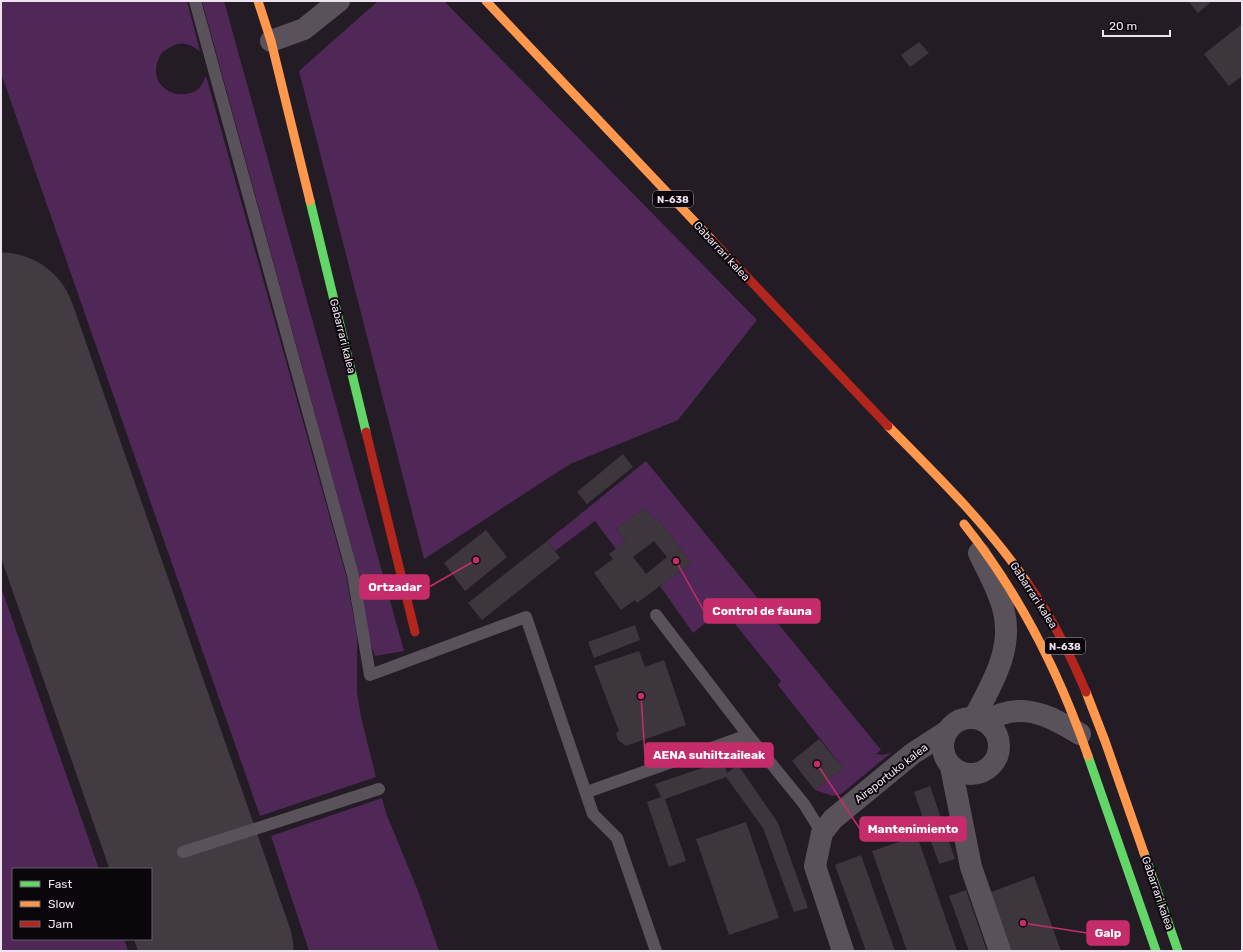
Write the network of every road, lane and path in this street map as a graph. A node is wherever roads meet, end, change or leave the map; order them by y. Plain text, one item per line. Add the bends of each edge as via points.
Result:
1 (195, 1) edge
2 (258, 1) edge
3 (339, 1) edge
4 (486, 1) edge
5 (271, 41) junction
6 (859, 397) junction
7 (920, 472) dead end
8 (964, 524) joint
9 (656, 615) dead end
10 (415, 632) dead end
11 (979, 720) junction
12 (946, 732) junction
13 (1080, 734) junction
14 (748, 735) junction
15 (1097, 752) dead end
16 (951, 767) junction
17 (380, 789) dead end
18 (587, 792) junction
19 (1124, 826) dead end
20 (822, 833) junction
21 (1141, 845) junction
22 (183, 852) dead end
23 (656, 951) edge
24 (843, 951) edge
25 (857, 951) edge
26 (1000, 951) edge
27 (1156, 951) edge
28 (1178, 951) edge

1 - 18 lane via 353,574 370,675 526,617
2 - 5 main road, Gabarrari kalea
3 - 5 street via 304,29
4 - 6 main road, Gabarrari kalea / N-638
5 - 10 main road, Gabarrari kalea
6 - 7 main road, Gabarrari kalea / N-638
6 - 21 main road, Gabarrari kalea / N-638 via 944,481 1002,548 1059,632 1101,727
8 - 11 street, Gabarrari kalea via 997,591 1007,629 1004,652
8 - 13 main road, Gabarrari kalea / N-638 via 1020,604 1041,642
9 - 14 lane
11 - 12 street via 962,719
11 - 13 street via 1024,710 1053,719
11 - 16 street via 991,726 999,740 998,756 994,763 981,773 973,775
12 - 16 street via 942,745 945,758
12 - 20 street, Aireportuko kalea via 912,754 833,819
13 - 15 main road
13 - 27 main road, Gabarrari kalea / N-638
14 - 18 lane
14 - 20 lane via 804,804
16 - 26 street via 971,867
17 - 22 lane
18 - 23 lane via 593,814 617,838
19 - 21 main road
20 - 24 street, Aireportuko kalea via 815,866
20 - 25 street via 826,865
21 - 28 main road, Gabarrari kalea / N-638

